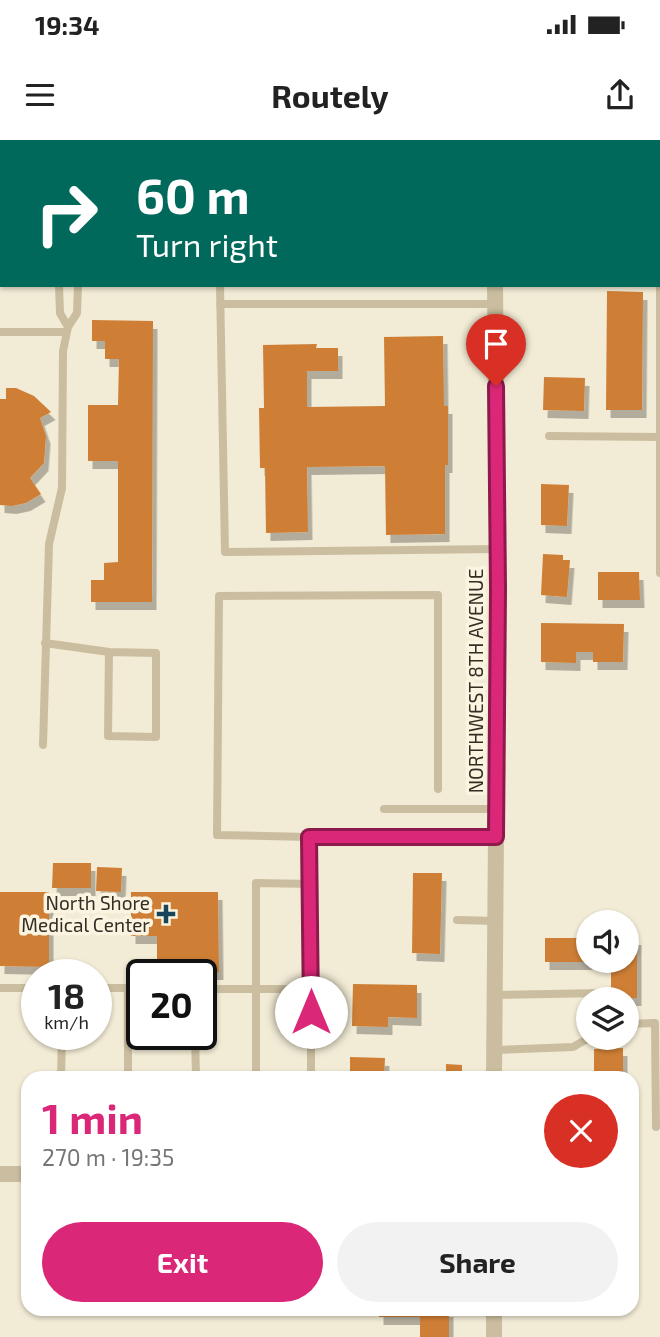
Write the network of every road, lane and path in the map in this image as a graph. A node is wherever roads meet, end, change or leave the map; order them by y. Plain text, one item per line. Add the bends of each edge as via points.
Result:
1 (59, 287) edge
2 (78, 287) edge
3 (220, 287) edge
4 (495, 287) edge
5 (660, 287) edge
6 (220, 304) junction
7 (495, 304) junction
8 (67, 329) junction
9 (0, 332) edge
10 (549, 436) dead end
11 (660, 437) edge
12 (498, 549) junction
13 (660, 573) edge
14 (45, 643) junction
15 (109, 652) junction
16 (43, 745) dead end
17 (438, 789) dead end
18 (384, 809) dead end
19 (496, 809) junction
20 (309, 837) junction
21 (496, 837) junction
22 (311, 884) junction
23 (457, 920) dead end
24 (495, 921) junction
25 (0, 988) edge
26 (21, 988) edge
27 (217, 989) edge
28 (257, 989) junction
29 (312, 989) junction
30 (576, 993) edge
31 (495, 995) junction
32 (639, 1024) edge
33 (576, 1046) edge
34 (62, 1050) edge
35 (128, 1050) edge
36 (195, 1050) edge
37 (494, 1050) junction
38 (61, 1071) edge
39 (128, 1071) edge
40 (195, 1071) edge
41 (256, 1071) edge
42 (310, 1071) edge
43 (494, 1071) edge
44 (656, 1127) dead end
45 (0, 1174) edge
46 (21, 1174) edge
47 (494, 1316) edge
48 (494, 1337) edge

1 - 8 lane via 60,313
2 - 8 lane via 77,313
3 - 6 lane
4 - 7 street, NORTHWEST 8TH AVENUE
5 - 11 lane
6 - 7 lane
6 - 12 lane via 225,552
7 - 12 street, NORTHWEST 8TH AVENUE
8 - 9 lane
8 - 14 lane via 62,488 49,544
10 - 11 lane
11 - 13 lane
12 - 19 street, NORTHWEST 8TH AVENUE
14 - 15 lane
14 - 16 lane
15 - 15 lane via 156,653 156,737 108,736
17 - 20 lane via 438,596 219,596 217,835
18 - 19 lane
19 - 21 street, NORTHWEST 8TH AVENUE
20 - 21 lane
20 - 22 lane
21 - 24 street, NORTHWEST 8TH AVENUE
22 - 28 lane via 256,883
22 - 29 lane
23 - 24 lane
24 - 31 street, NORTHWEST 8TH AVENUE
25 - 26 lane
27 - 28 lane
28 - 29 lane
28 - 41 lane
29 - 42 lane
30 - 31 lane
31 - 37 street, NORTHWEST 8TH AVENUE
32 - 44 lane via 655,1023
33 - 37 lane
34 - 38 lane
35 - 39 lane
36 - 40 lane
37 - 43 street, NORTHWEST 8TH AVENUE
45 - 46 street
47 - 48 street

